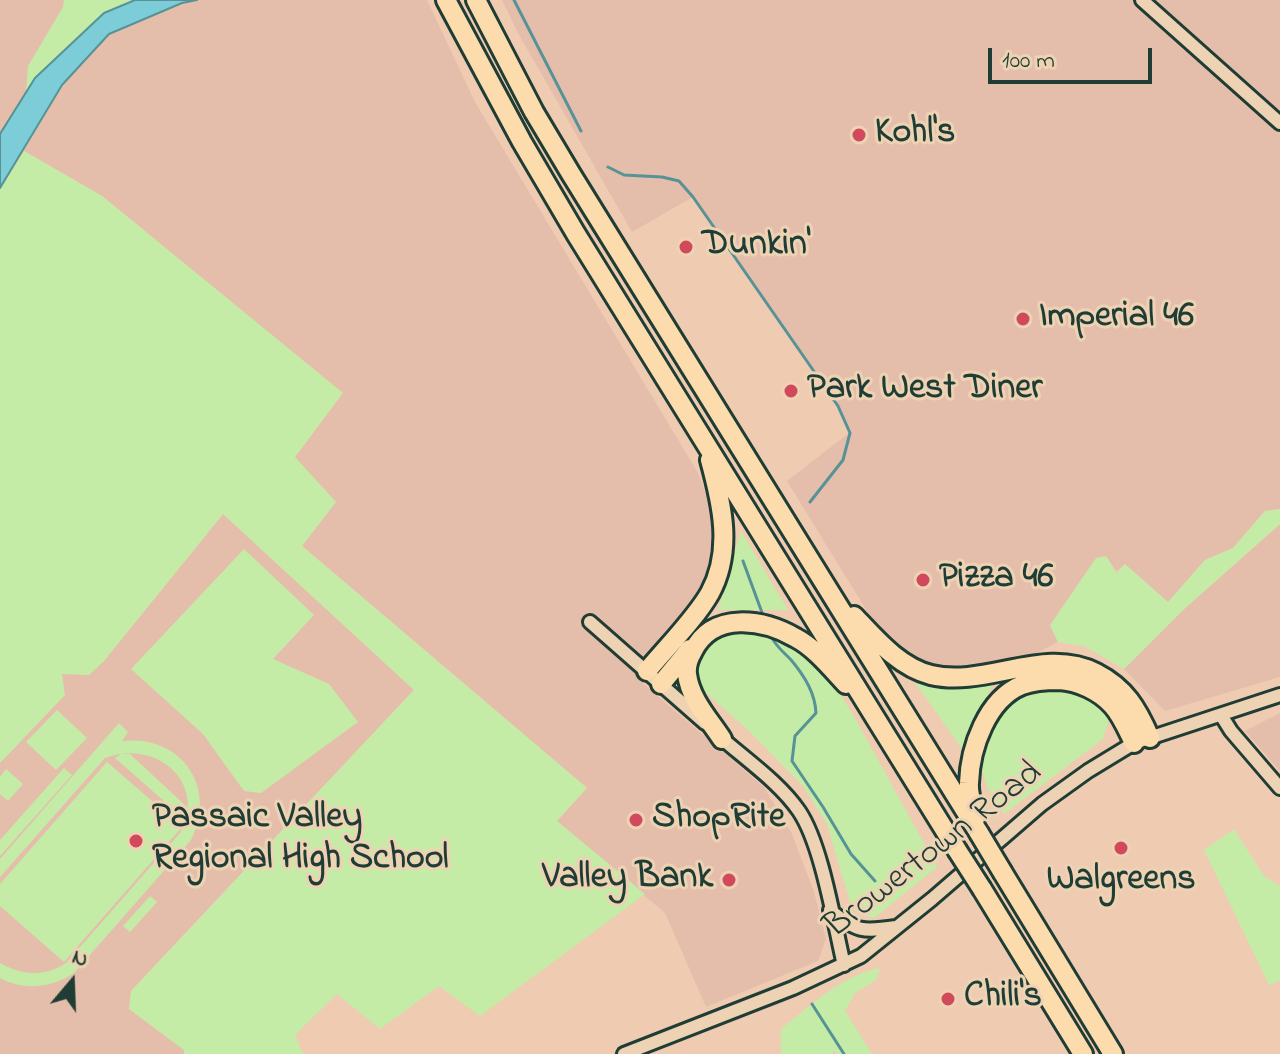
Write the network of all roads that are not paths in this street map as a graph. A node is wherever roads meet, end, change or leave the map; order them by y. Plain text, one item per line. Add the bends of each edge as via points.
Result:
1 (446, 0) edge
2 (476, 0) edge
3 (1142, 0) edge
4 (1280, 123) edge
5 (704, 438) junction
6 (828, 590) junction
7 (590, 622) dead end
8 (700, 637) junction
9 (654, 678) junction
10 (1280, 695) edge
11 (869, 707) junction
12 (1221, 715) junction
13 (722, 739) junction
14 (1142, 740) junction
15 (1280, 788) edge
16 (979, 833) junction
17 (830, 910) junction
18 (899, 926) junction
19 (844, 965) junction
20 (624, 1054) edge
21 (1083, 1054) edge
22 (1113, 1054) edge

1 - 5 highway via 522,142
2 - 6 highway via 565,164
3 - 4 street
5 - 9 highway via 723,517 720,569 709,595
5 - 11 highway
6 - 14 highway via 884,647 910,667 933,675 962,678 1042,664 1087,669 1123,690 1141,717
6 - 16 highway
7 - 9 street
8 - 9 highway
8 - 11 highway via 715,627 747,622 780,630 799,639
8 - 13 highway via 687,671 691,692
9 - 13 street
10 - 12 street, Browertown Road
11 - 21 highway, bridge
12 - 14 street, Browertown Road
12 - 15 street
13 - 17 street via 801,814 813,839
14 - 16 highway via 1097,692 1071,681 1022,685 1002,700 982,725 977,741 968,785
14 - 18 street, Browertown Road via 1060,790
16 - 22 highway, bridge
17 - 18 street via 866,932
17 - 19 street
18 - 19 street, Browertown Road
19 - 20 street, Browertown Road

